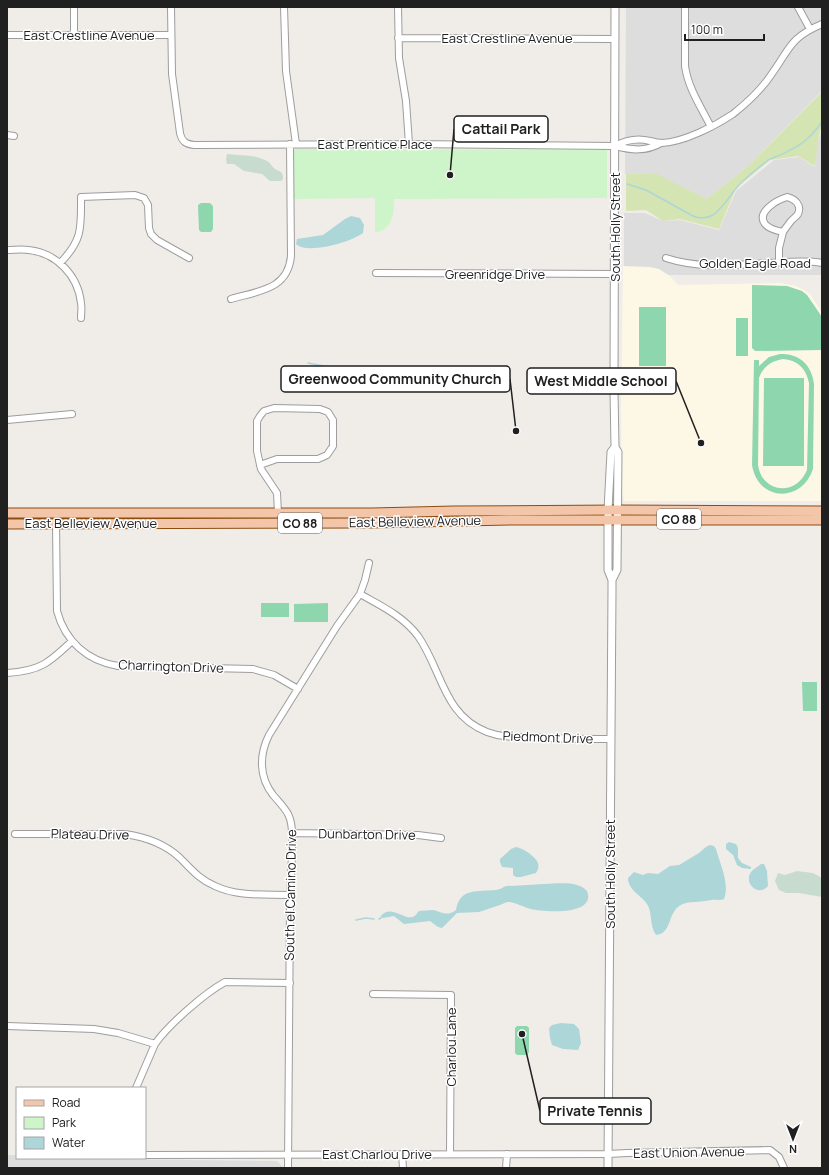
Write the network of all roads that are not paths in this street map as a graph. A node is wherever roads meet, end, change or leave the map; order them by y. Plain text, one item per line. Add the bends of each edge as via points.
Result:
1 (74, 7) edge
2 (171, 7) edge
3 (284, 7) edge
4 (398, 7) edge
5 (615, 7) edge
6 (685, 7) edge
7 (798, 7) edge
8 (822, 24) edge
9 (810, 29) junction
10 (7, 35) edge
11 (74, 35) junction
12 (171, 35) junction
13 (398, 38) junction
14 (615, 39) junction
15 (711, 127) junction
16 (7, 135) edge
17 (14, 136) dead end
18 (662, 143) junction
19 (293, 144) junction
20 (410, 144) junction
21 (615, 146) junction
22 (783, 232) junction
23 (7, 250) edge
24 (189, 258) dead end
25 (666, 258) dead end
26 (779, 262) junction
27 (60, 263) junction
28 (822, 263) edge
29 (376, 273) dead end
30 (615, 274) junction
31 (231, 299) dead end
32 (81, 318) dead end
33 (72, 414) dead end
34 (7, 420) edge
35 (615, 447) junction
36 (260, 465) junction
37 (822, 511) edge
38 (7, 513) edge
39 (278, 513) junction
40 (608, 515) junction
41 (618, 515) junction
42 (822, 520) edge
43 (56, 523) junction
44 (7, 524) edge
45 (369, 564) dead end
46 (612, 580) junction
47 (360, 594) junction
48 (72, 641) junction
49 (7, 673) edge
50 (298, 689) junction
51 (611, 739) junction
52 (15, 834) dead end
53 (292, 834) junction
54 (441, 838) dead end
55 (290, 895) junction
56 (290, 983) junction
57 (373, 994) dead end
58 (7, 1026) edge
59 (155, 1044) junction
60 (136, 1087) edge
61 (288, 1154) junction
62 (402, 1154) junction
63 (450, 1154) junction
64 (507, 1154) junction
65 (608, 1154) junction
66 (146, 1156) edge
67 (288, 1168) edge
68 (402, 1168) edge
69 (506, 1168) edge
70 (608, 1168) edge
71 (784, 1168) edge

1 - 11 street
2 - 12 street
3 - 19 street via 286,71
4 - 13 street
5 - 14 street, South Holly Street
6 - 15 street via 686,74
7 - 9 street
8 - 9 street
9 - 15 street via 788,48 757,92 733,113
10 - 11 street, East Crestline Avenue
11 - 12 street, East Crestline Avenue
12 - 19 street, East Prentice Place via 174,92 180,134 184,142 194,145
13 - 14 street, East Crestline Avenue
13 - 20 street
14 - 21 street, South Holly Street
15 - 18 street
16 - 17 street
18 - 21 street via 634,140
18 - 21 street via 639,150
19 - 20 street, East Prentice Place
19 - 31 street via 291,256 288,272 273,286
20 - 21 street, East Prentice Place
21 - 30 street, South Holly Street
22 - 22 street via 799,209 795,200 789,198 783,198 772,205 764,213 763,218 768,227
22 - 26 street
23 - 27 street via 29,250 44,254
24 - 27 street via 151,234 148,205 144,198 135,195 81,196 79,234 72,250
25 - 26 street, Golden Eagle Road via 716,265
26 - 28 street, Golden Eagle Road
27 - 32 street via 78,289
29 - 30 street, Greenridge Drive
30 - 35 street, South Holly Street
33 - 34 street
35 - 40 street, South Holly Street via 611,452
35 - 41 street, South Holly Street via 618,452
36 - 36 street via 257,451 258,421 264,411 274,408 320,409 331,416 333,446 327,455 318,459 277,460
36 - 39 street via 277,493
37 - 41 main road, East Belleview Avenue / CO 88
38 - 39 main road, East Belleview Avenue / CO 88
39 - 40 main road, East Belleview Avenue / CO 88 via 468,511
40 - 41 main road, East Belleview Avenue / CO 88
40 - 43 main road, East Belleview Avenue / CO 88 via 511,520
40 - 46 street, South Holly Street via 608,570
41 - 42 main road, East Belleview Avenue / CO 88
41 - 46 street, South Holly Street via 617,570
43 - 44 main road, East Belleview Avenue / CO 88
43 - 48 street, Charrington Drive via 57,610 63,628
45 - 47 street, South el Camino Drive
46 - 51 street, South Holly Street
47 - 50 street, South el Camino Drive
47 - 51 street, Piedmont Drive via 398,616 417,635 449,700 462,716 476,727 502,736
48 - 49 street via 43,666
48 - 50 street, Charrington Drive via 89,656 109,664 253,669 274,675
50 - 53 street, South el Camino Drive via 266,742 261,764 265,781 288,813
51 - 65 street, South Holly Street
52 - 55 street, Plateau Drive via 139,836 164,845 193,873 224,890 244,894
53 - 54 street, Dunbarton Drive via 418,835
53 - 55 street, South el Camino Drive
55 - 56 street, South el Camino Drive
56 - 59 street via 225,982 176,1021
56 - 61 street, South el Camino Drive
57 - 63 street, Charlou Lane via 451,994
58 - 59 street via 94,1029
59 - 60 street
61 - 62 street, East Charlou Drive
61 - 66 street, East Charlou Drive
61 - 67 street, South el Camino Drive
62 - 63 street, East Charlou Drive
62 - 68 street
63 - 64 street, East Charlou Drive
64 - 65 street, East Charlou Drive
64 - 69 street
65 - 70 street, South Holly Street
65 - 71 street, East Union Avenue via 770,1150 779,1157

